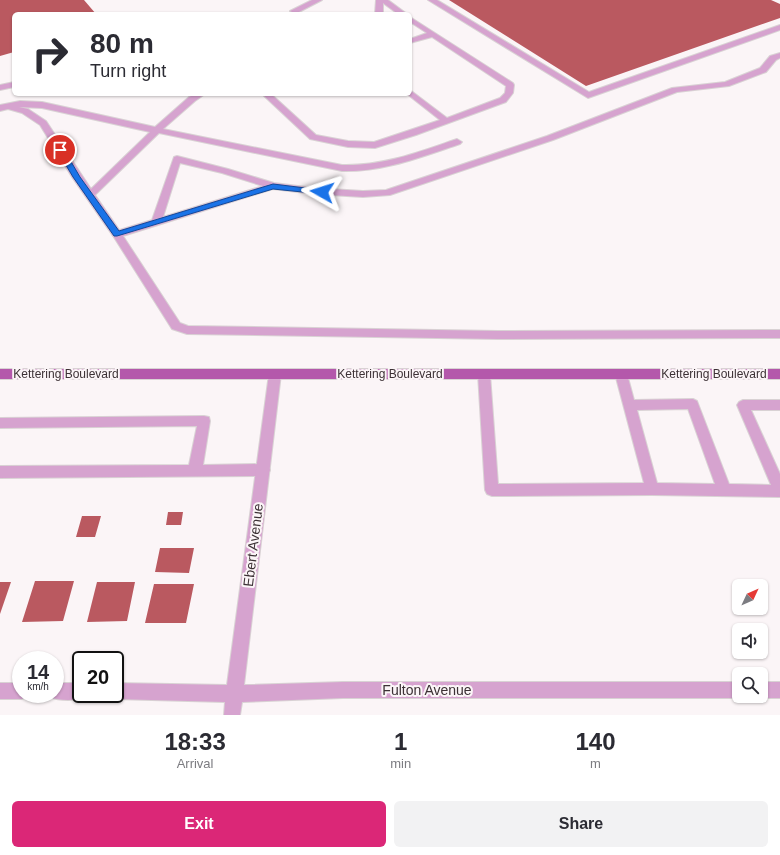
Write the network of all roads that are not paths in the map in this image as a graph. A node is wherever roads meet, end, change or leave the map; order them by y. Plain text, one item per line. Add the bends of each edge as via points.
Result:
1 (318, 0) edge
2 (380, 0) edge
3 (383, 0) edge
4 (432, 0) edge
5 (298, 12) edge
6 (379, 12) edge
7 (400, 12) edge
8 (412, 20) edge
9 (780, 27) edge
10 (433, 34) junction
11 (412, 40) edge
12 (780, 55) edge
13 (12, 85) edge
14 (0, 88) edge
15 (412, 94) edge
16 (197, 96) edge
17 (268, 96) edge
18 (3, 107) edge
19 (446, 121) junction
20 (157, 130) junction
21 (456, 142) dead end
22 (273, 186) junction
23 (90, 195) junction
24 (156, 222) junction
25 (117, 234) junction
26 (780, 334) edge
27 (0, 374) edge
28 (275, 374) junction
29 (484, 374) junction
30 (621, 374) junction
31 (780, 374) edge
32 (630, 405) junction
33 (780, 405) edge
34 (0, 423) edge
35 (263, 470) junction
36 (195, 471) junction
37 (0, 472) edge
38 (652, 489) junction
39 (724, 490) junction
40 (780, 491) edge
41 (732, 690) edge
42 (768, 690) edge
43 (780, 690) edge
44 (0, 691) edge
45 (12, 691) edge
46 (124, 691) edge
47 (234, 694) junction
48 (232, 715) edge

1 - 5 street
2 - 6 street
3 - 7 street
4 - 9 street via 588,95
8 - 10 street
10 - 11 street
10 - 19 street via 510,85 509,93 503,100
12 - 22 street via 773,58 762,70 726,84 675,90 550,138 387,193 314,192
13 - 14 street
15 - 19 street
16 - 20 street
17 - 19 street via 313,137 348,144 375,145
18 - 20 street via 42,105
18 - 23 street via 25,111 43,122
20 - 21 street via 357,169 387,166
20 - 23 street
22 - 24 street
22 - 24 street via 177,159
23 - 25 street
24 - 25 street
25 - 26 street via 176,326 187,330 498,335
27 - 28 main road, Kettering Boulevard
28 - 29 main road, Kettering Boulevard
28 - 35 street, Ebert Avenue
29 - 30 main road, Kettering Boulevard
29 - 38 street via 492,490
30 - 31 main road, Kettering Boulevard
30 - 32 street
32 - 38 street
32 - 39 street via 692,404
33 - 40 street via 743,405
34 - 36 street via 204,421
35 - 36 street
35 - 47 street, Ebert Avenue
36 - 37 street
38 - 39 street
39 - 40 street
41 - 47 street, Fulton Avenue via 343,690
42 - 43 street
44 - 45 street
46 - 47 street, Fulton Avenue
47 - 48 street, Ebert Avenue

